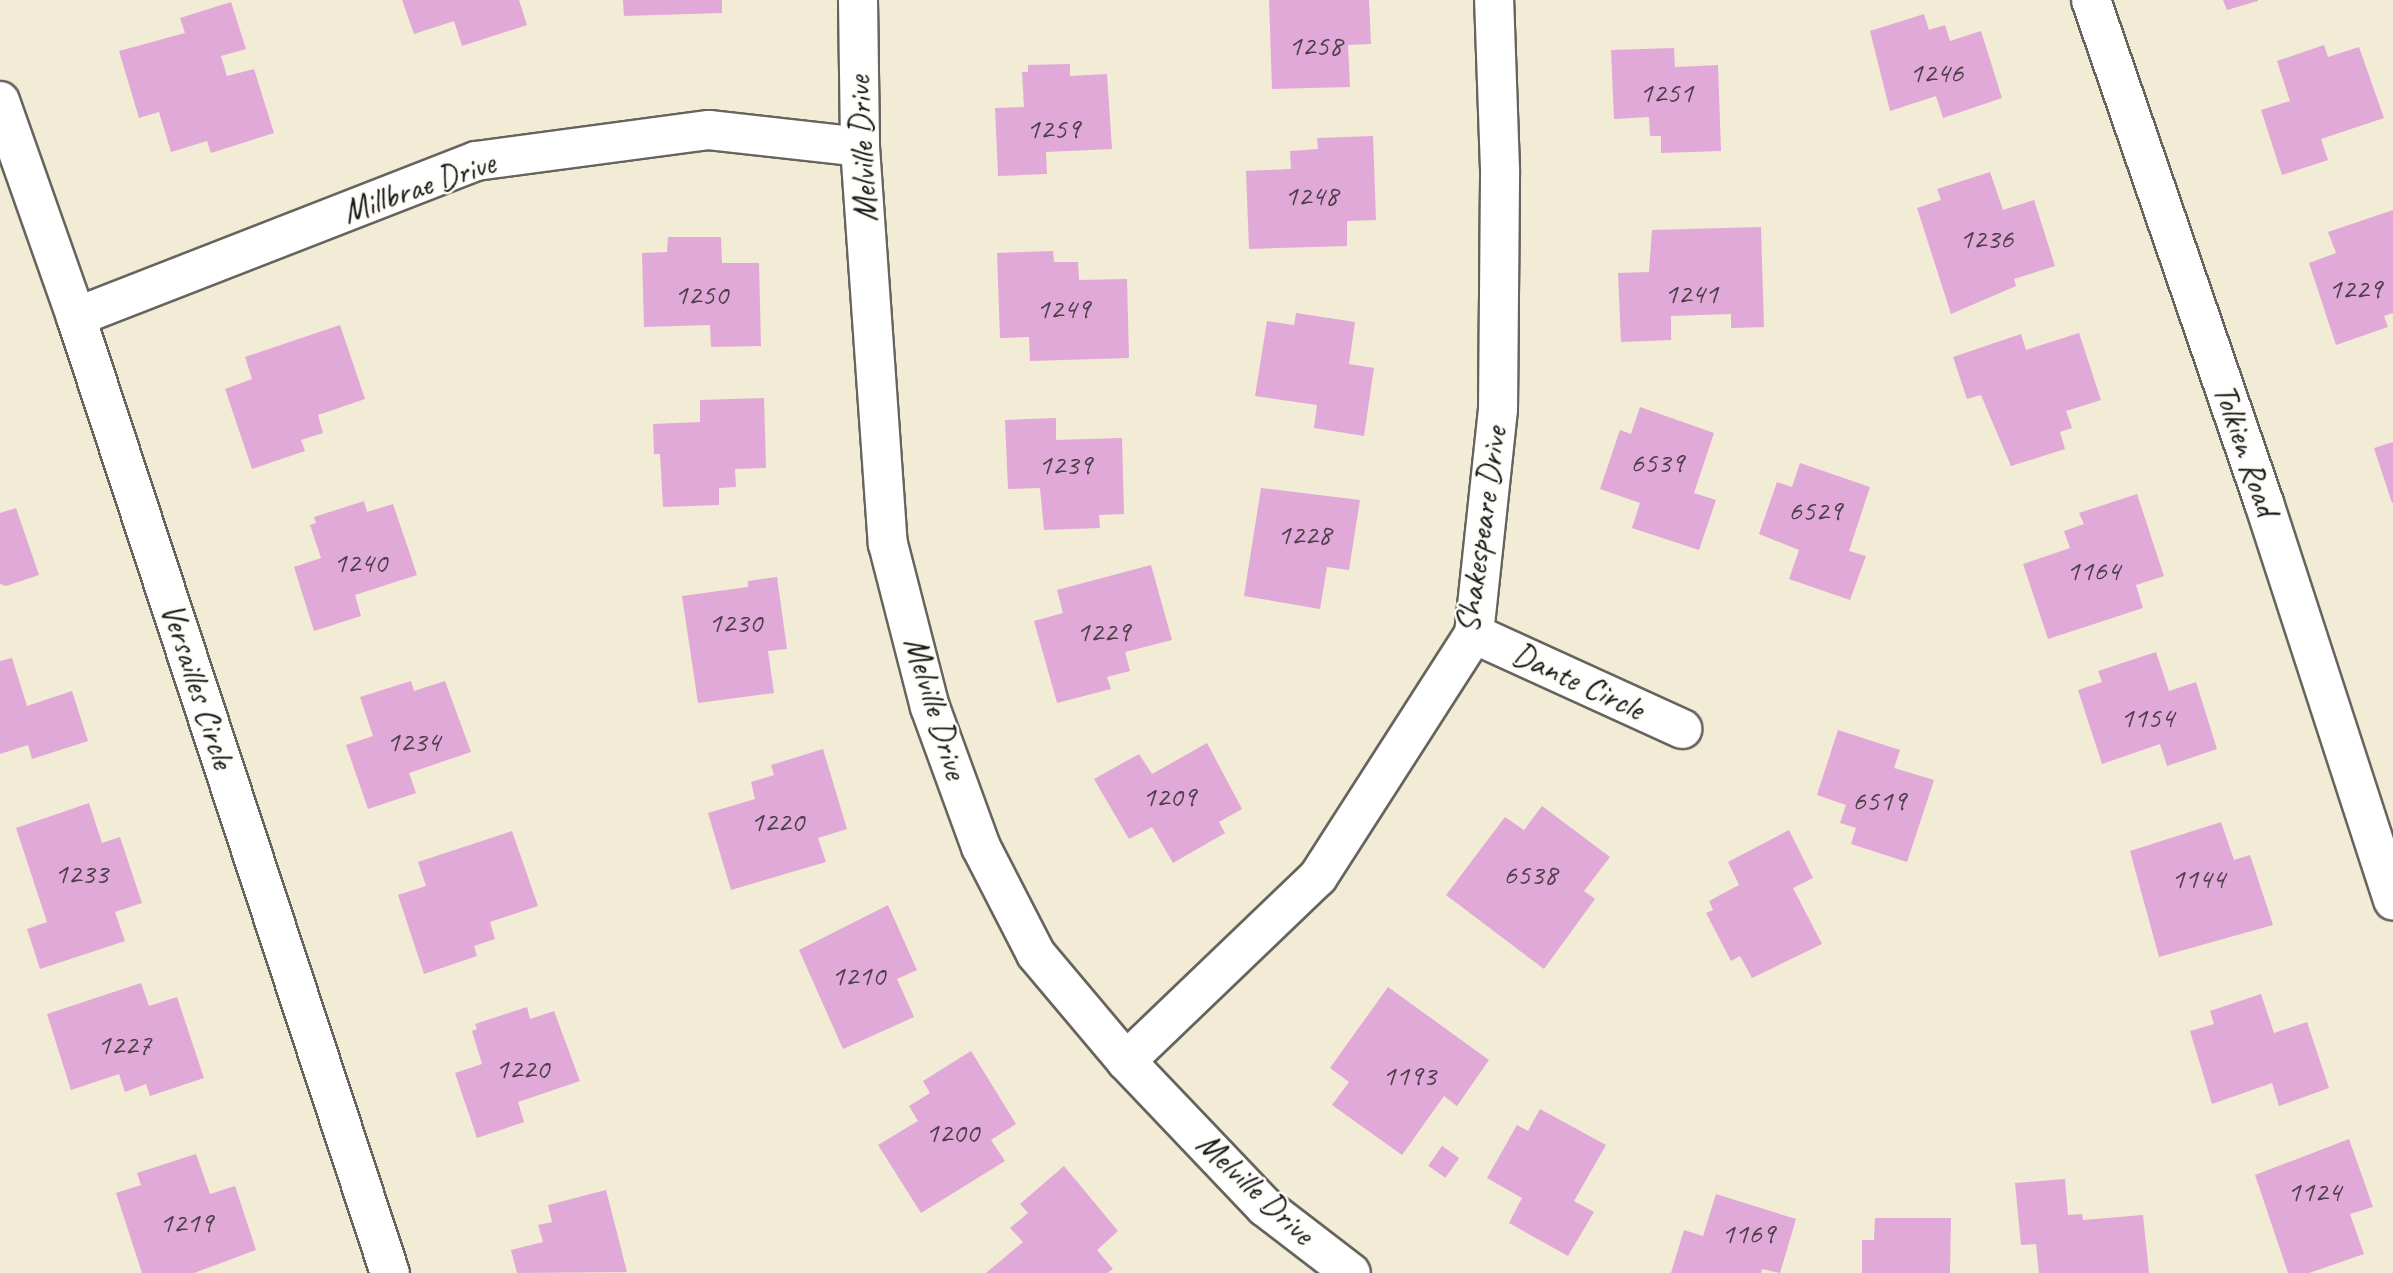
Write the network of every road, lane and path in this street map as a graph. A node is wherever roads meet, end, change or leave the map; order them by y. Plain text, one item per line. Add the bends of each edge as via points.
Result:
1 (858, 0) edge
2 (1494, 0) edge
3 (2091, 0) edge
4 (0, 101) edge
5 (860, 147) junction
6 (76, 317) junction
7 (1474, 634) junction
8 (1682, 729) dead end
9 (2393, 901) edge
10 (1126, 1061) junction
11 (390, 1273) edge
12 (1350, 1273) edge

1 - 5 street, Melville Drive
2 - 7 street, Shakespeare Drive via 1500,169 1498,409
3 - 9 street, Tolkien Road via 2264,503
4 - 6 street, Versailles Circle
5 - 6 street, Millbrae Drive via 709,130 476,161
5 - 10 street, Melville Drive via 888,544 930,707 981,847 1036,954
6 - 11 street, Versailles Circle
7 - 8 street, Dante Circle
7 - 10 street, Shakespeare Drive via 1318,877
10 - 12 street, Melville Drive via 1265,1207

